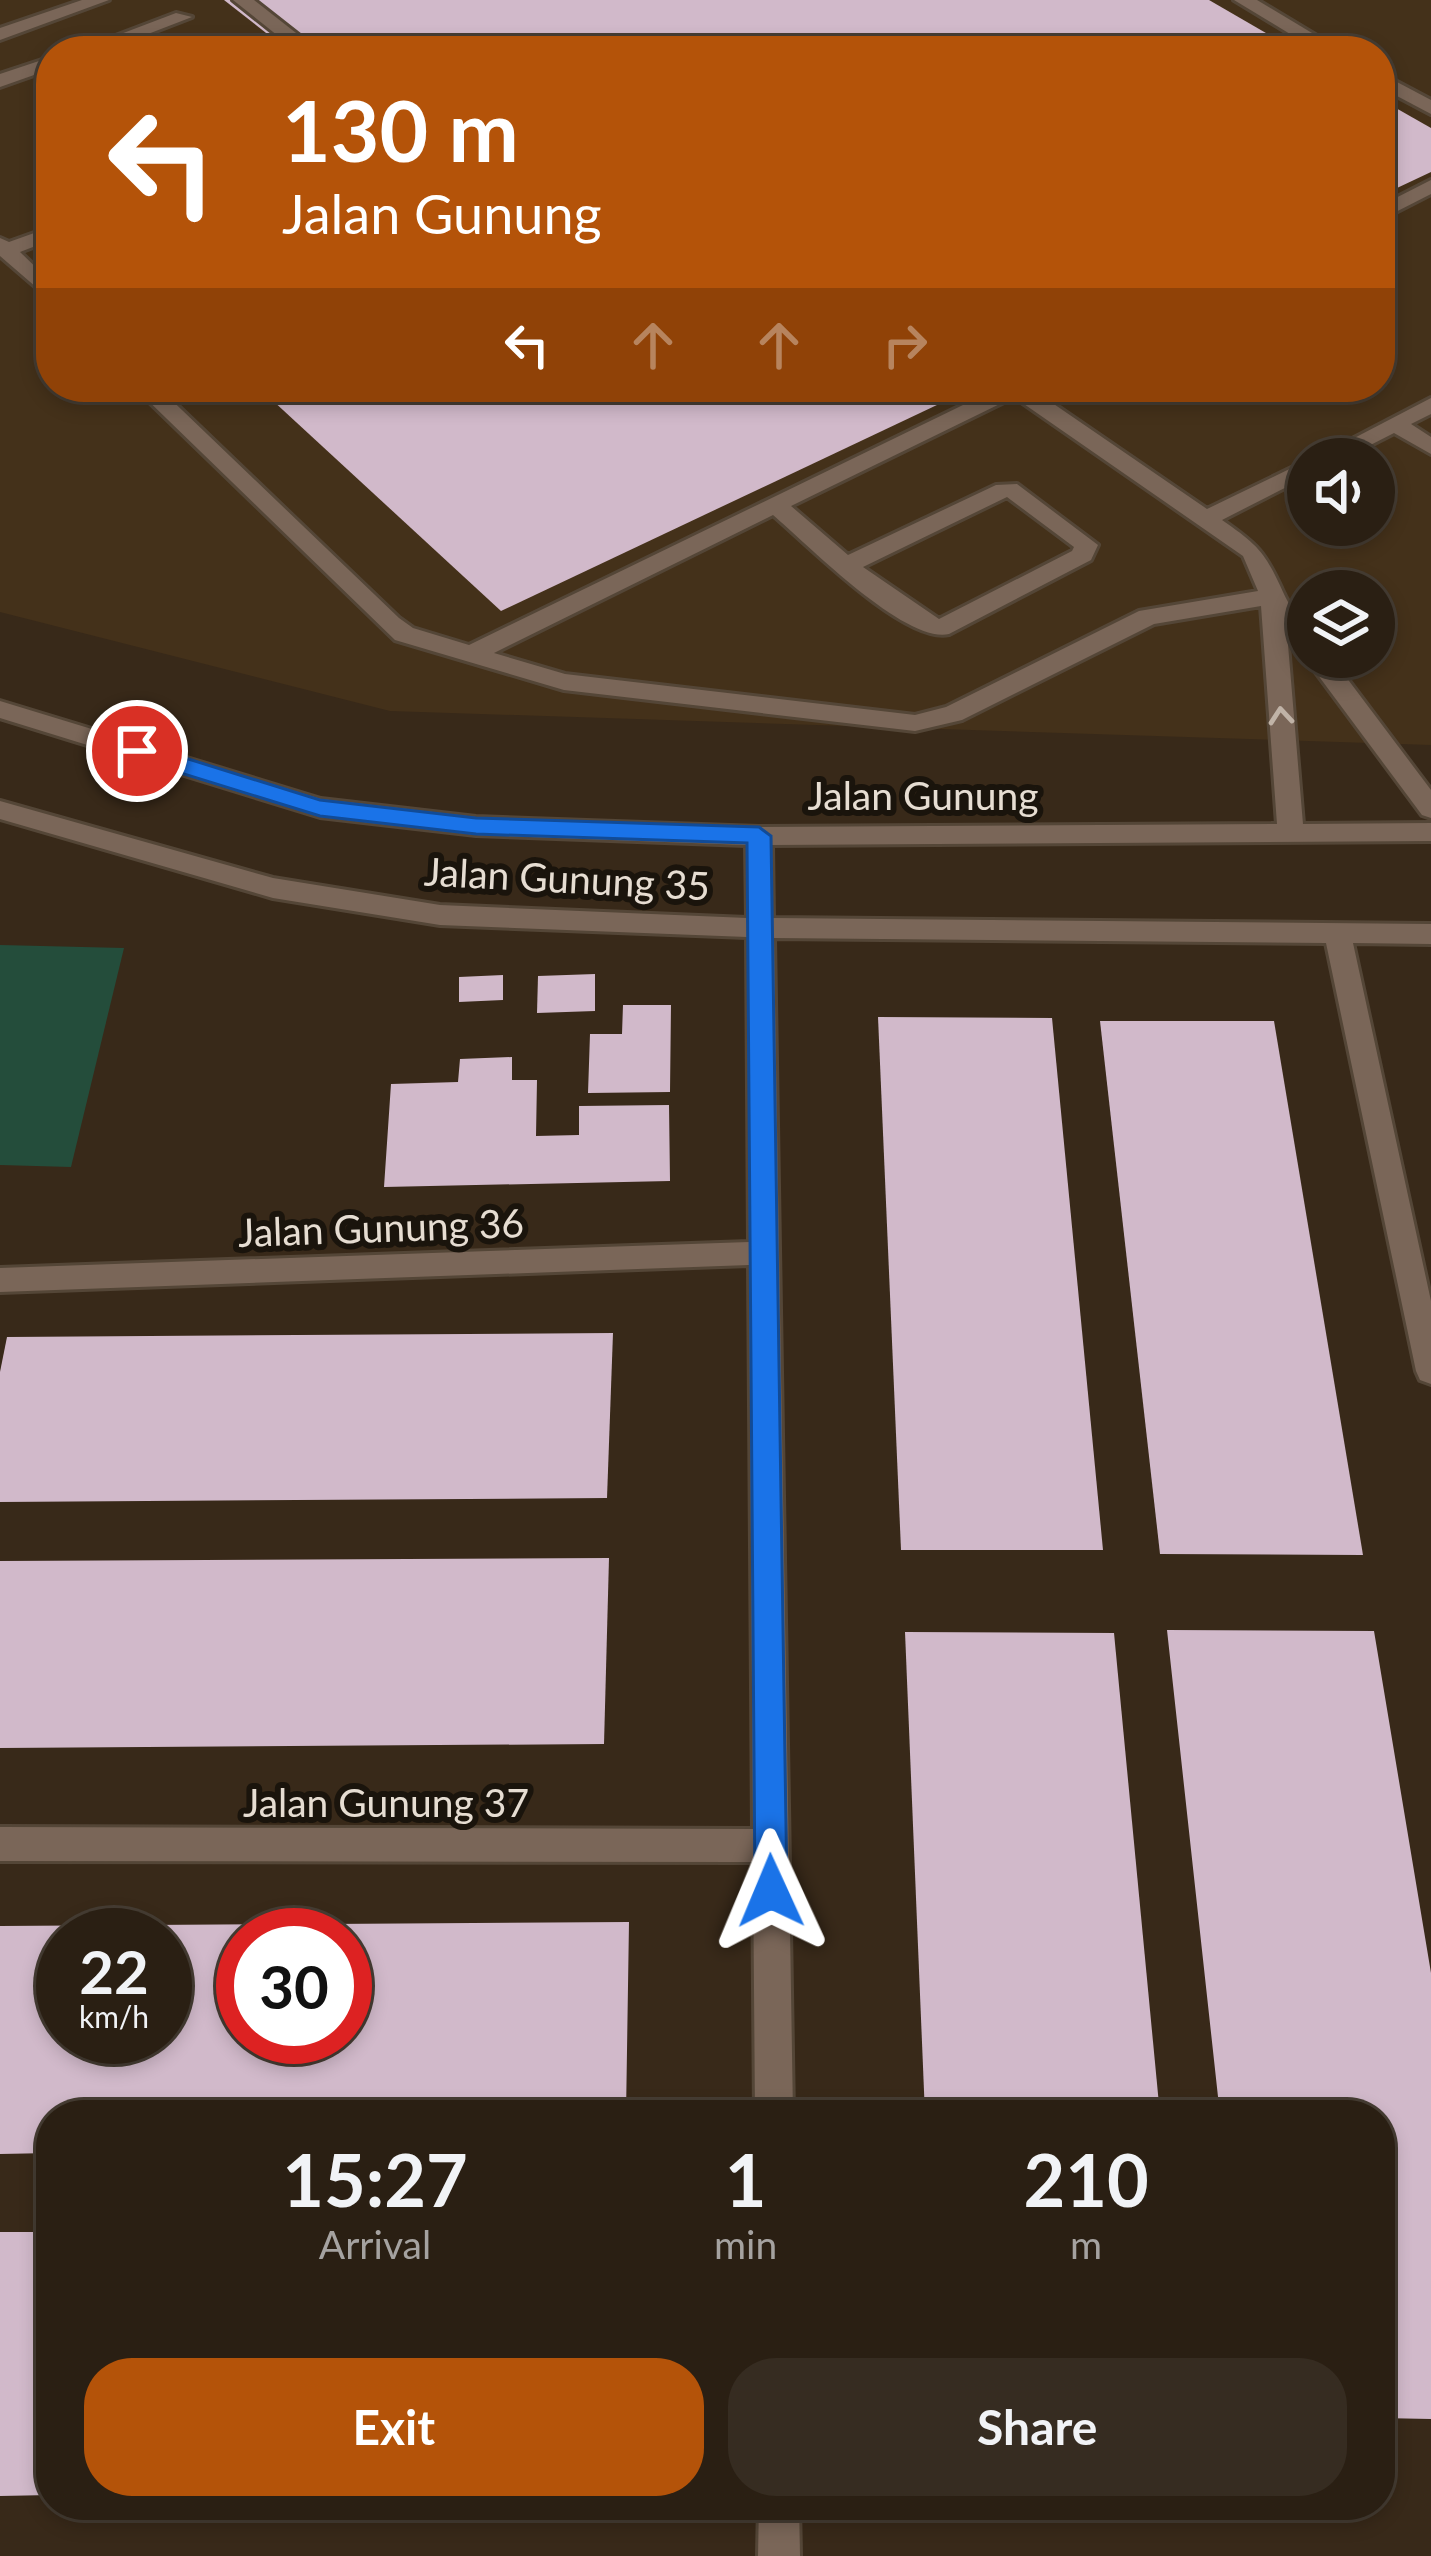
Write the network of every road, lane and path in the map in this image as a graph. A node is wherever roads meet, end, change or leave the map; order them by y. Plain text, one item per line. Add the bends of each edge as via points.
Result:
1 (100, 0) edge
2 (242, 0) edge
3 (1243, 0) edge
4 (65, 12) junction
5 (183, 17) dead end
6 (0, 34) edge
7 (85, 36) edge
8 (129, 36) edge
9 (290, 36) edge
10 (1306, 36) edge
11 (36, 68) edge
12 (0, 81) edge
13 (1395, 88) edge
14 (1431, 108) edge
15 (1431, 186) edge
16 (1395, 206) edge
17 (36, 237) edge
18 (3, 247) edge
19 (36, 279) edge
20 (160, 402) edge
21 (986, 402) edge
22 (1038, 402) edge
23 (1431, 405) edge
24 (1395, 423) junction
25 (1365, 438) edge
26 (1431, 447) edge
27 (1287, 478) edge
28 (774, 504) junction
29 (1206, 519) junction
30 (849, 564) junction
31 (1272, 596) junction
32 (1287, 616) edge
33 (470, 655) junction
34 (1334, 678) edge
35 (0, 709) edge
36 (1431, 809) edge
37 (0, 810) edge
38 (1291, 832) junction
39 (1431, 832) edge
40 (759, 836) junction
41 (760, 928) junction
42 (1431, 934) edge
43 (1338, 937) junction
44 (764, 1253) junction
45 (0, 1280) edge
46 (1431, 1371) edge
47 (0, 1844) edge
48 (771, 1846) junction
49 (774, 2100) edge
50 (779, 2520) edge
51 (779, 2556) edge

1 - 4 street
2 - 9 street
3 - 10 street
4 - 6 street
4 - 7 street
5 - 8 street
11 - 12 street
13 - 14 street
15 - 16 street
17 - 18 street
18 - 19 street
20 - 33 street via 374,612 404,634
21 - 28 street
22 - 29 street
23 - 24 street
24 - 25 street
24 - 26 street
27 - 29 street
28 - 30 street
28 - 33 street
29 - 31 street via 1251,551
30 - 30 street via 940,628 1083,555 1086,545 1017,490 1004,490
31 - 32 street
31 - 33 street via 1148,617 953,714 915,723 563,682
38 -> 31 street
34 - 36 street
35 - 40 street, Jalan Gunung via 320,808 476,826
37 - 41 street, Jalan Gunung 35 via 273,888 440,915
38 - 39 street, Jalan Gunung
38 - 40 street, Jalan Gunung
40 - 41 street
41 - 43 street, Jalan Gunung 35
41 - 44 street
42 - 43 street, Jalan Gunung 35
43 - 46 street
44 - 45 street, Jalan Gunung 36
44 - 48 street
47 - 48 street, Jalan Gunung 37
48 - 49 street
50 - 51 street

